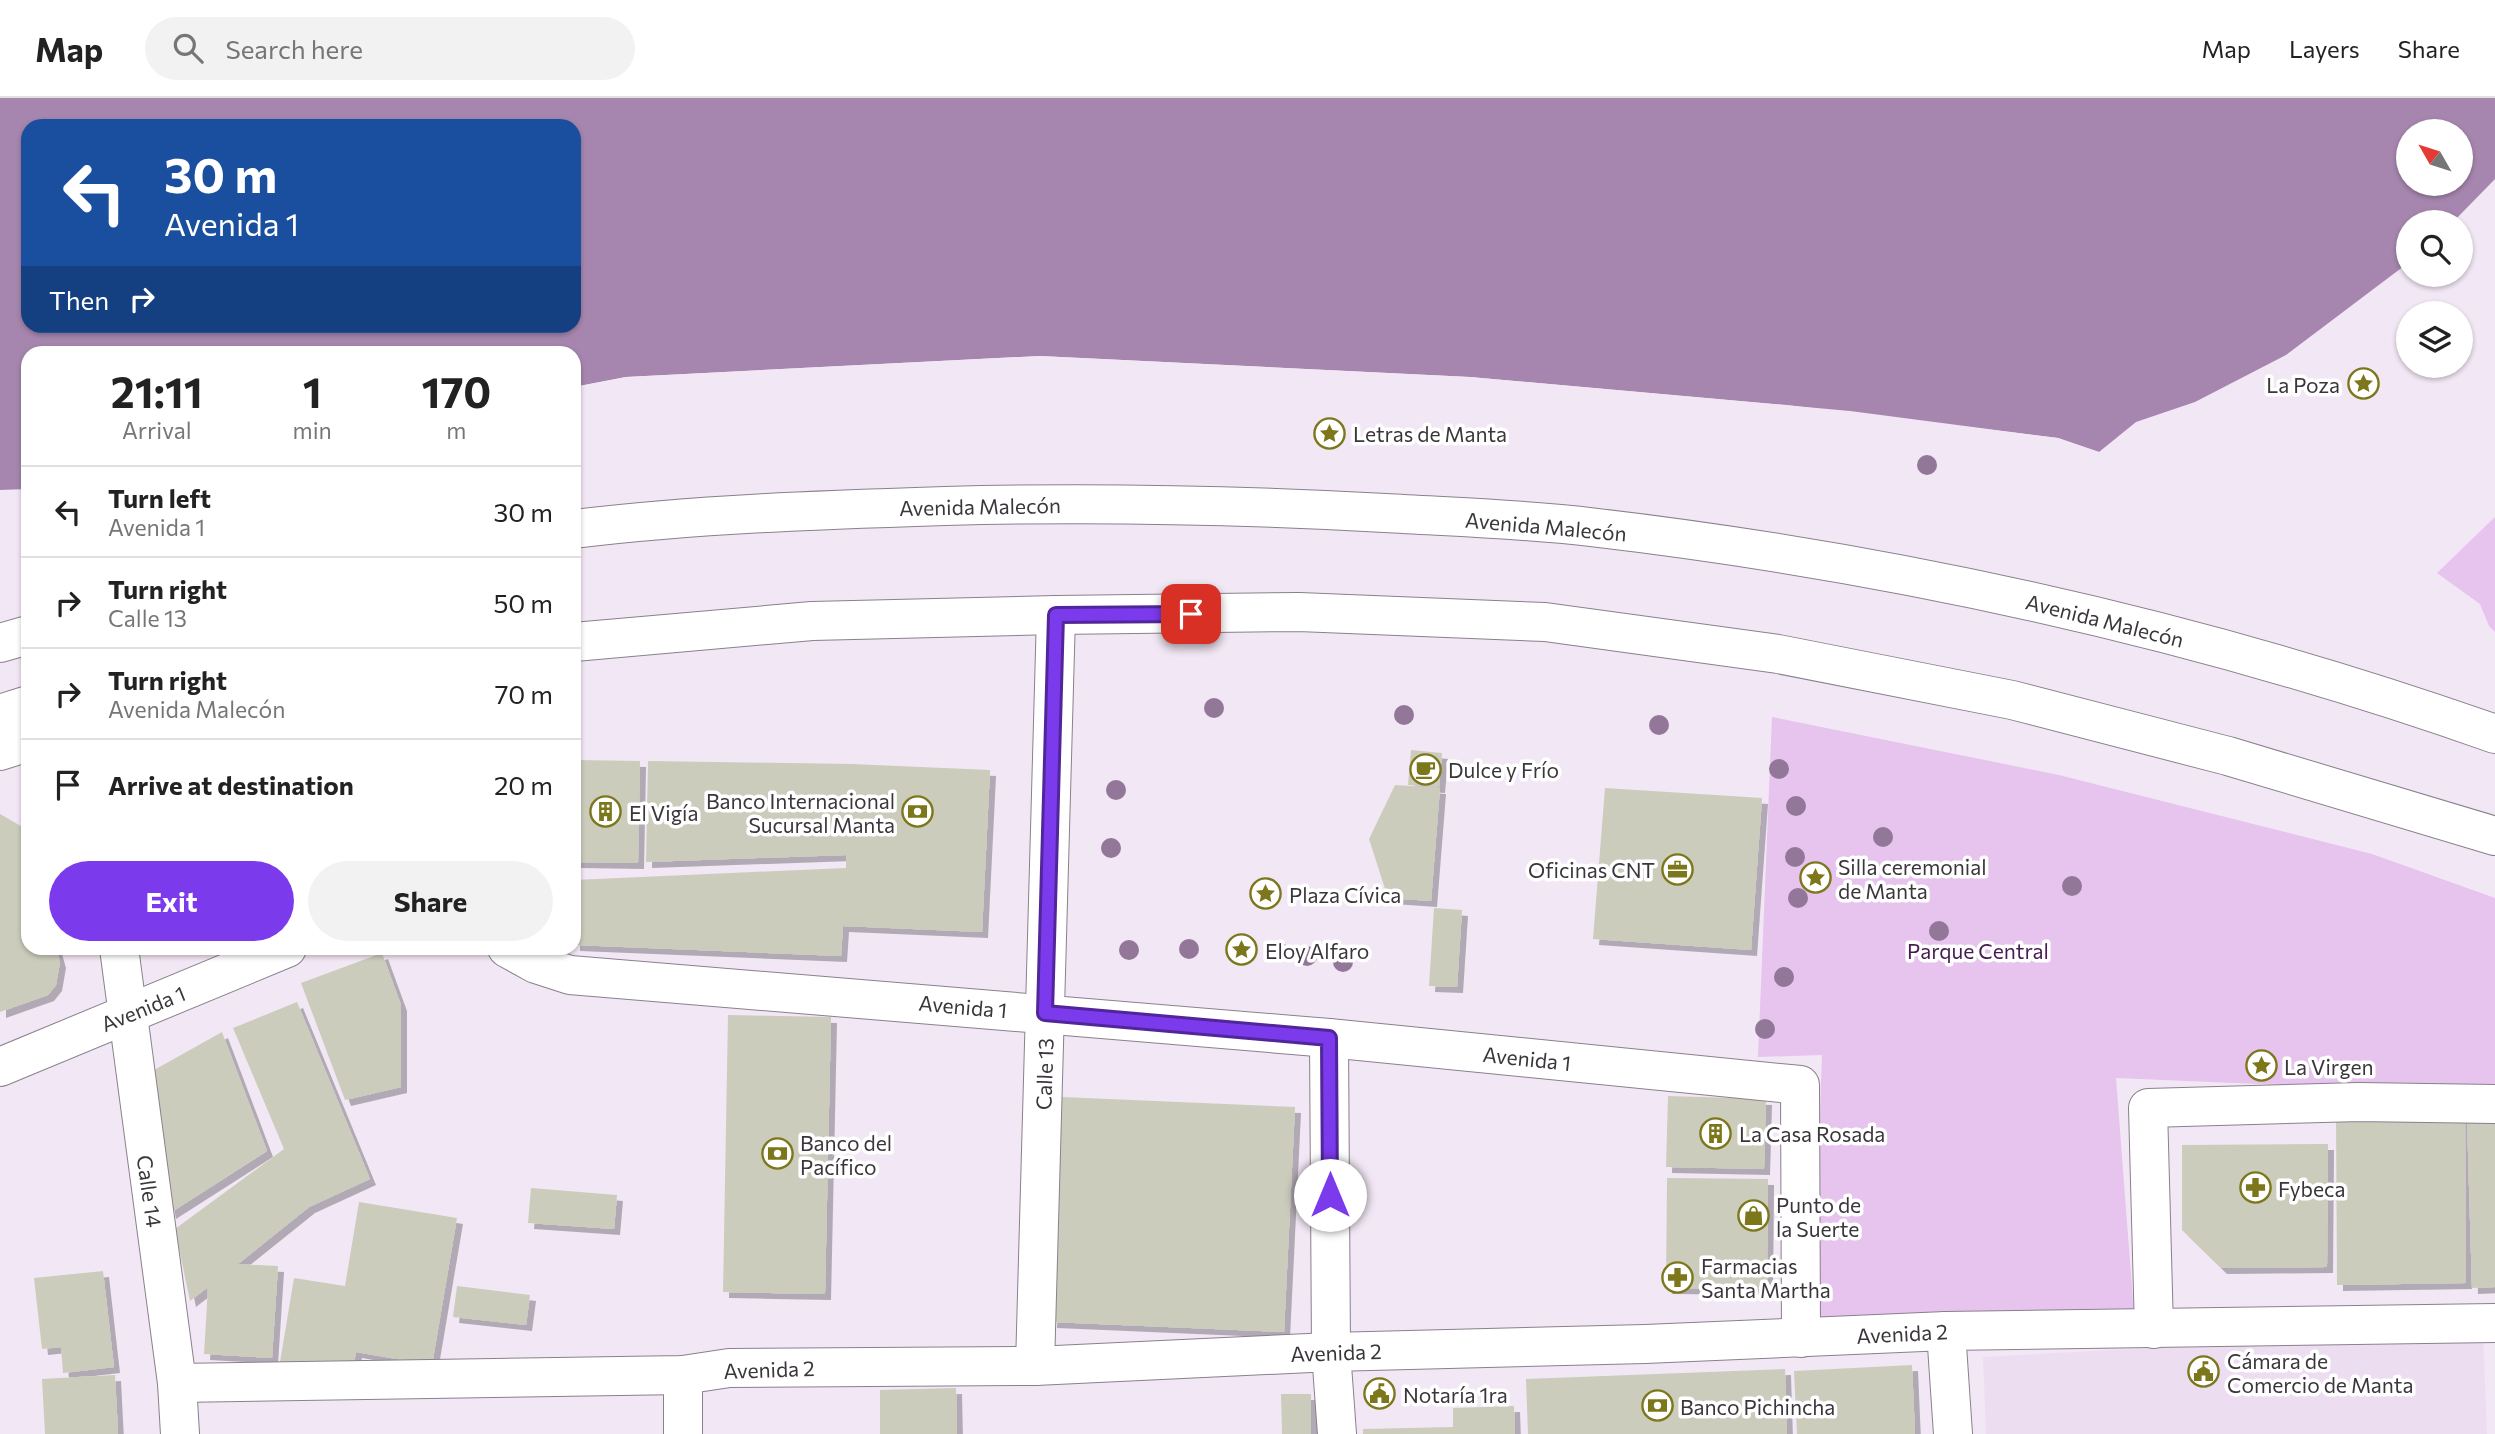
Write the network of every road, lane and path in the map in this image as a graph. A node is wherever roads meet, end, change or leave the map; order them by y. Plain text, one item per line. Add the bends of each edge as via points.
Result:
1 (581, 528) edge
2 (1056, 615) junction
3 (21, 637) edge
4 (581, 641) edge
5 (0, 643) edge
6 (21, 707) edge
7 (0, 714) edge
8 (2495, 734) edge
9 (21, 744) edge
10 (0, 751) edge
11 (2495, 836) edge
12 (120, 955) edge
13 (270, 955) edge
14 (520, 955) edge
15 (1045, 1013) junction
16 (126, 1015) junction
17 (1329, 1038) junction
18 (0, 1067) edge
19 (2495, 1104) edge
20 (2495, 1323) edge
21 (2154, 1329) junction
22 (1946, 1331) junction
23 (1801, 1338) junction
24 (1331, 1352) junction
25 (1035, 1366) junction
26 (683, 1375) junction
27 (177, 1383) junction
28 (180, 1434) edge
29 (683, 1434) edge
30 (1337, 1434) edge
31 (1953, 1434) edge

1 - 8 street, Avenida Malecón via 755,512 1053,503 1269,507 1588,527 1975,589 2300,670
2 - 4 street via 812,621
2 - 11 street via 1299,612 1545,622 1778,654 2012,700 2228,756
2 - 15 street, Calle 13
3 - 5 street
6 - 7 street
9 - 10 street
12 - 16 street, Calle 14
13 - 16 street, Avenida 1
14 - 15 street, Avenida 1 via 570,975
15 - 17 street, Avenida 1
15 - 25 street, Calle 13
16 - 18 street, Avenida 1
16 - 27 street, Calle 14
17 - 23 street, Avenida 1 via 1800,1085
17 - 24 street
19 - 21 street via 2359,1102 2148,1108
20 - 21 street, Avenida 2
21 - 22 street, Avenida 2
22 - 23 street, Avenida 2
22 - 31 street
23 - 24 street, Avenida 2
24 - 25 street, Avenida 2
24 - 30 street
25 - 26 street, Avenida 2 via 729,1368
26 - 27 street, Avenida 2
26 - 29 street
27 - 28 street, Calle 14

